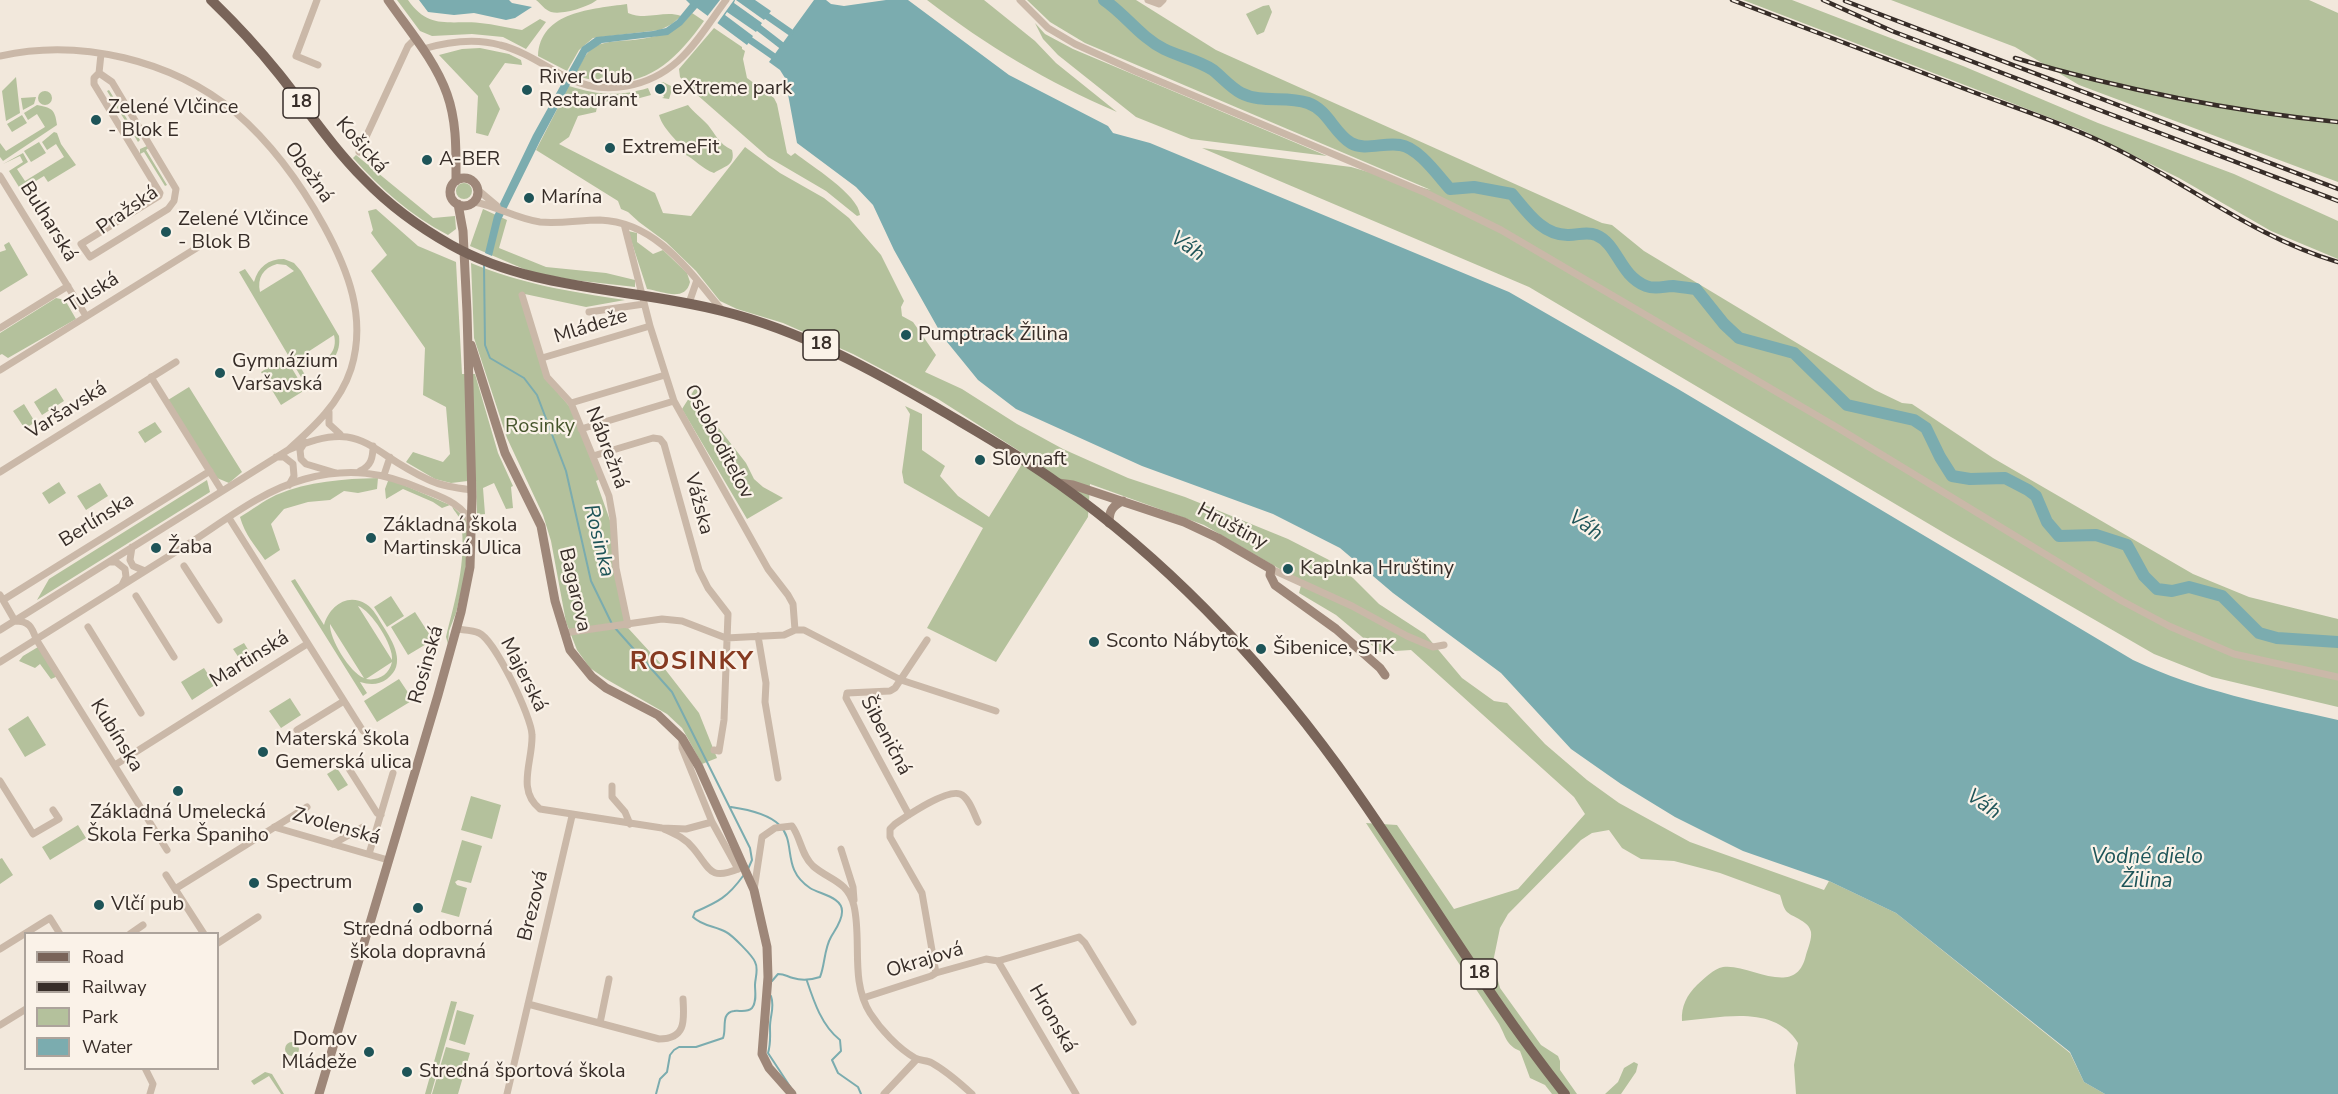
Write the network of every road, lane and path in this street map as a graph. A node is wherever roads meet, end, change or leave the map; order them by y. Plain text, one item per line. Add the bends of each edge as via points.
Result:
1 (211, 0) edge
2 (317, 0) edge
3 (388, 0) edge
4 (726, 0) edge
5 (1020, 0) edge
6 (1148, 0) edge
7 (1163, 0) edge
8 (415, 39) junction
9 (423, 49) junction
10 (101, 54) junction
11 (0, 56) edge
12 (318, 65) dead end
13 (99, 73) junction
14 (148, 141) junction
15 (457, 148) junction
16 (135, 150) junction
17 (358, 152) dead end
18 (0, 176) edge
19 (467, 178) junction
20 (456, 181) junction
21 (478, 190) junction
22 (472, 203) junction
23 (458, 204) junction
24 (502, 210) junction
25 (624, 224) junction
26 (463, 231) junction
27 (203, 244) dead end
28 (697, 280) junction
29 (68, 286) junction
30 (522, 295) dead end
31 (646, 300) junction
32 (689, 303) junction
33 (722, 310) junction
34 (589, 312) dead end
35 (86, 316) junction
36 (650, 326) junction
37 (0, 328) edge
38 (467, 335) junction
39 (542, 358) junction
40 (176, 362) dead end
41 (0, 370) edge
42 (665, 375) junction
43 (151, 377) junction
44 (674, 401) junction
45 (571, 404) junction
46 (329, 409) junction
47 (581, 429) junction
48 (344, 436) junction
49 (305, 442) junction
50 (373, 447) junction
51 (288, 450) junction
52 (593, 456) junction
53 (276, 457) junction
54 (390, 457) junction
55 (210, 471) junction
56 (0, 472) edge
57 (358, 472) junction
58 (338, 473) junction
59 (384, 475) junction
60 (1058, 483) junction
61 (289, 484) junction
62 (222, 491) junction
63 (472, 494) junction
64 (1123, 501) junction
65 (454, 503) junction
66 (229, 518) junction
67 (1109, 523) junction
68 (472, 529) junction
69 (132, 548) junction
70 (109, 562) junction
71 (184, 566) dead end
72 (1271, 569) junction
73 (145, 571) junction
74 (122, 585) junction
75 (136, 596) dead end
76 (1, 598) edge
77 (219, 620) dead end
78 (15, 621) junction
79 (628, 624) junction
80 (88, 627) dead end
81 (456, 629) junction
82 (0, 630) edge
83 (795, 630) junction
84 (564, 633) junction
85 (758, 636) junction
86 (726, 638) junction
87 (36, 639) junction
88 (927, 640) dead end
89 (307, 644) junction
90 (1444, 645) dead end
91 (174, 657) dead end
92 (0, 662) edge
93 (1385, 675) dead end
94 (2338, 677) edge
95 (901, 680) junction
96 (344, 701) junction
97 (996, 711) dead end
98 (141, 713) dead end
99 (297, 730) dead end
100 (363, 731) dead end
101 (682, 738) junction
102 (714, 750) dead end
103 (346, 764) dead end
104 (115, 765) junction
105 (393, 773) dead end
106 (778, 777) dead end
107 (0, 781) edge
108 (612, 786) dead end
109 (307, 807) dead end
110 (53, 810) dead end
111 (381, 815) junction
112 (909, 815) junction
113 (572, 816) junction
114 (712, 822) junction
115 (978, 822) dead end
116 (630, 824) junction
117 (274, 827) junction
118 (363, 827) dead end
119 (662, 828) junction
120 (333, 844) junction
121 (840, 849) dead end
122 (167, 850) dead end
123 (369, 854) junction
124 (388, 860) junction
125 (744, 870) junction
126 (166, 875) dead end
127 (175, 889) junction
128 (754, 891) junction
129 (854, 906) junction
130 (258, 917) dead end
131 (143, 926) dead end
132 (27, 932) edge
133 (59, 932) edge
134 (132, 932) edge
135 (203, 932) edge
136 (24, 934) edge
137 (219, 943) edge
138 (0, 949) edge
139 (998, 961) junction
140 (936, 973) junction
141 (609, 979) dead end
142 (863, 998) junction
143 (683, 999) dead end
144 (528, 1004) junction
145 (24, 1010) edge
146 (1133, 1022) dead end
147 (3, 1023) edge
148 (600, 1023) junction
149 (917, 1059) junction
150 (147, 1070) edge
151 (151, 1093) edge
152 (319, 1094) edge
153 (507, 1094) edge
154 (792, 1094) edge
155 (884, 1094) edge
156 (972, 1094) edge
157 (1077, 1094) edge
158 (1565, 1094) edge

1 - 31 main road, Košická / 18 via 263,54 350,165 392,205 429,232 471,255 522,274 634,294
2 - 12 street via 296,56
3 - 8 street
4 - 9 street via 689,50 667,70 650,80 623,87 587,86 492,43 466,42
5 - 94 street via 1048,28 1075,44 1426,193 1501,230 2169,626 2234,654
6 - 7 street via 1155,4
8 - 9 street
8 - 17 street via 408,46
9 - 15 street via 447,93
10 - 11 street, Obežná via 49,50
10 - 13 street, Pražská
10 - 46 street, Obežná via 164,70 222,102 265,142 308,200 347,273 357,316 351,369
13 - 14 street, Pražská via 112,82
13 - 16 street, Pražská via 94,84
14 - 16 street
14 - 16 street, Pražská via 174,183 176,196 172,205 90,257 81,244 159,196 160,190
15 - 19 street
15 - 20 street
18 - 29 street, Bulharská
19 - 20 street
19 - 21 street
20 - 23 street via 450,193
21 - 22 street
21 - 24 street
22 - 23 street
22 - 24 street
22 - 26 street, Rosinská
23 - 26 street, Rosinská
24 - 25 street via 538,222 600,220
25 - 28 street via 661,243
25 - 31 street, Osloboditeľov
26 - 38 street, Rosinská
27 - 35 street, Tulská
28 - 32 street
28 - 33 street
29 - 35 street, Bulharská
29 - 37 street
30 - 39 street, Nábrežná
31 - 32 main road, 18
31 - 34 street
31 - 36 street, Osloboditeľov
32 - 33 main road, 18
33 - 60 main road, 18 via 798,335 864,366
35 - 41 street, Tulská
36 - 39 street, Mládeže
36 - 42 street, Osloboditeľov
38 - 63 street, Rosinská
38 - 84 street, Bagarova via 505,453 541,526
39 - 45 street, Nábrežná via 546,377
40 - 43 street, Varšavská
42 - 44 street, Osloboditeľov
42 - 45 street
43 - 55 street
43 - 56 street, Varšavská
44 - 47 street
44 - 83 street, Osloboditeľov via 768,569 793,604
45 - 47 street, Nábrežná
46 - 48 street via 329,424
46 - 51 street, Obežná
47 - 52 street, Nábrežná
48 - 49 street
48 - 50 street
49 - 51 street
49 - 58 street via 300,450 306,464
50 - 54 street
50 - 57 street via 369,465
51 - 53 street
52 - 79 street, Nábrežná via 609,496 616,568
52 - 86 street, Vážska via 653,438 664,444 699,570 728,614
53 - 61 street via 284,457 293,464 294,476
53 - 62 street
54 - 59 street
54 - 63 street via 426,479
55 - 62 street
55 - 76 street, Berlínska
57 - 58 street
57 - 59 street
58 - 61 street
59 - 65 street
60 - 64 street, Hruštiny
60 - 67 main road, 18
61 - 66 street
62 - 69 street
63 - 65 street via 462,503
63 - 68 street, Rosinská
64 - 67 street via 1113,506
64 - 72 street, Hruštiny via 1184,522
65 - 68 street via 469,519
66 - 73 street
66 - 89 street, Martinská
67 - 158 main road, 18 via 1208,611 1293,707
68 - 81 street, Rosinská via 470,567
69 - 70 street
69 - 73 street via 133,566
70 - 74 street via 125,569
70 - 78 street
71 - 77 street
72 - 90 street via 1416,640 1433,647
72 - 93 street, Hruštiny via 1275,585 1336,628
73 - 74 street
74 - 87 street
75 - 91 street
76 - 78 street
78 - 82 street
78 - 87 street, Kubínska via 29,623
79 - 84 street
79 - 86 street via 682,621
80 - 98 street
81 - 113 street, Majerská via 484,637 502,662 524,707 532,733 526,775 529,798 544,812
81 - 124 street, Rosinská
83 - 85 street via 784,635
83 - 95 street via 804,630
84 - 101 street, Bagarova via 575,658 592,677 658,715
85 - 86 street
85 - 106 street
86 - 102 street, Vážska via 724,720 719,751
87 - 92 street
87 - 104 street, Kubínska
88 - 95 street
89 - 96 street
89 - 104 street, Martinská
95 - 97 street
95 - 112 street, Šibeničná via 890,691 847,693 846,698
96 - 99 street
96 - 100 street
101 - 114 street via 682,747
101 - 125 street, Bagarova via 699,767
103 - 111 street
104 - 122 street, Kubínska
105 - 111 street
107 - 110 street via 33,834 59,819
108 - 116 street via 612,797
109 - 117 street, Zvolenská
111 - 123 street
112 - 115 street via 948,794 960,794
112 - 140 street via 890,829 890,837 922,893
113 - 116 street, Majerská
113 - 144 street, Brezová
114 - 119 street, Majerská via 686,829
114 - 125 street
116 - 119 street, Majerská
117 - 120 street, Zvolenská
117 - 127 street, Zvolenská
118 - 120 street
119 - 125 street, Majerská via 692,846 714,873
120 - 123 street, Zvolenská
121 - 129 street via 853,887
123 - 124 street, Zvolenská
124 - 152 street, Rosinská
125 - 128 street, Bagarova
126 - 127 street
127 - 135 street
128 - 129 street via 762,837 792,826 813,866 840,883
128 - 154 street, Bagarova via 767,947 762,1054
129 - 142 street
130 - 137 street
131 - 134 street
132 - 133 street via 50,918
136 - 138 street
139 - 140 street, Okrajová via 986,959
139 - 146 street, Okrajová via 1079,938
139 - 157 street, Hronská
140 - 142 street, Okrajová
141 - 148 street
142 - 149 street via 892,1040
143 - 148 street via 682,1028 667,1039
144 - 148 street
144 - 153 street, Brezová
145 - 147 street
149 - 155 street
149 - 156 street via 930,1061
150 - 151 street via 153,1084

